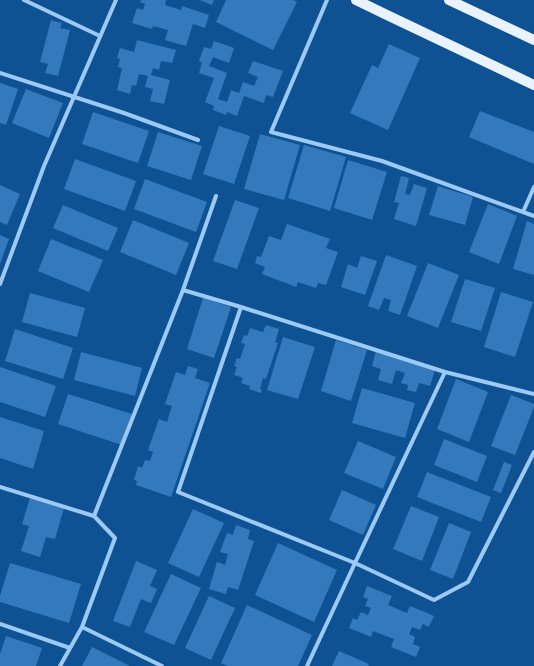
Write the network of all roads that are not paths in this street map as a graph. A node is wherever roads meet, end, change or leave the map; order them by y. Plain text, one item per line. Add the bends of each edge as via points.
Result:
1 (24, 0) edge
2 (116, 0) edge
3 (327, 0) edge
4 (356, 0) edge
5 (449, 0) edge
6 (100, 36) junction
7 (534, 40) edge
8 (0, 73) edge
9 (534, 85) edge
10 (74, 97) junction
11 (198, 140) dead end
12 (534, 188) edge
13 (216, 196) dead end
14 (523, 212) junction
15 (534, 216) edge
16 (0, 284) edge
17 (183, 290) junction
18 (241, 307) junction
19 (445, 372) junction
20 (534, 394) edge
21 (534, 452) edge
22 (0, 487) edge
23 (94, 516) junction
24 (354, 563) junction
25 (0, 624) edge
26 (82, 627) junction
27 (70, 648) junction
28 (60, 666) edge
29 (162, 666) edge
30 (307, 666) edge

1 - 6 street
2 - 6 street
3 - 14 street via 271,132 382,162
4 - 9 main road
5 - 7 main road
6 - 10 street
8 - 10 street
10 - 11 street
10 - 16 street via 44,166
12 - 14 street
13 - 17 street
14 - 15 street
17 - 18 street
17 - 23 street
18 - 19 street
18 - 24 street via 178,492
19 - 20 street
19 - 24 street
21 - 24 street via 468,582 434,600
22 - 23 street
23 - 26 street via 115,538
24 - 30 street
25 - 27 street
26 - 27 street
26 - 29 street
27 - 28 street

